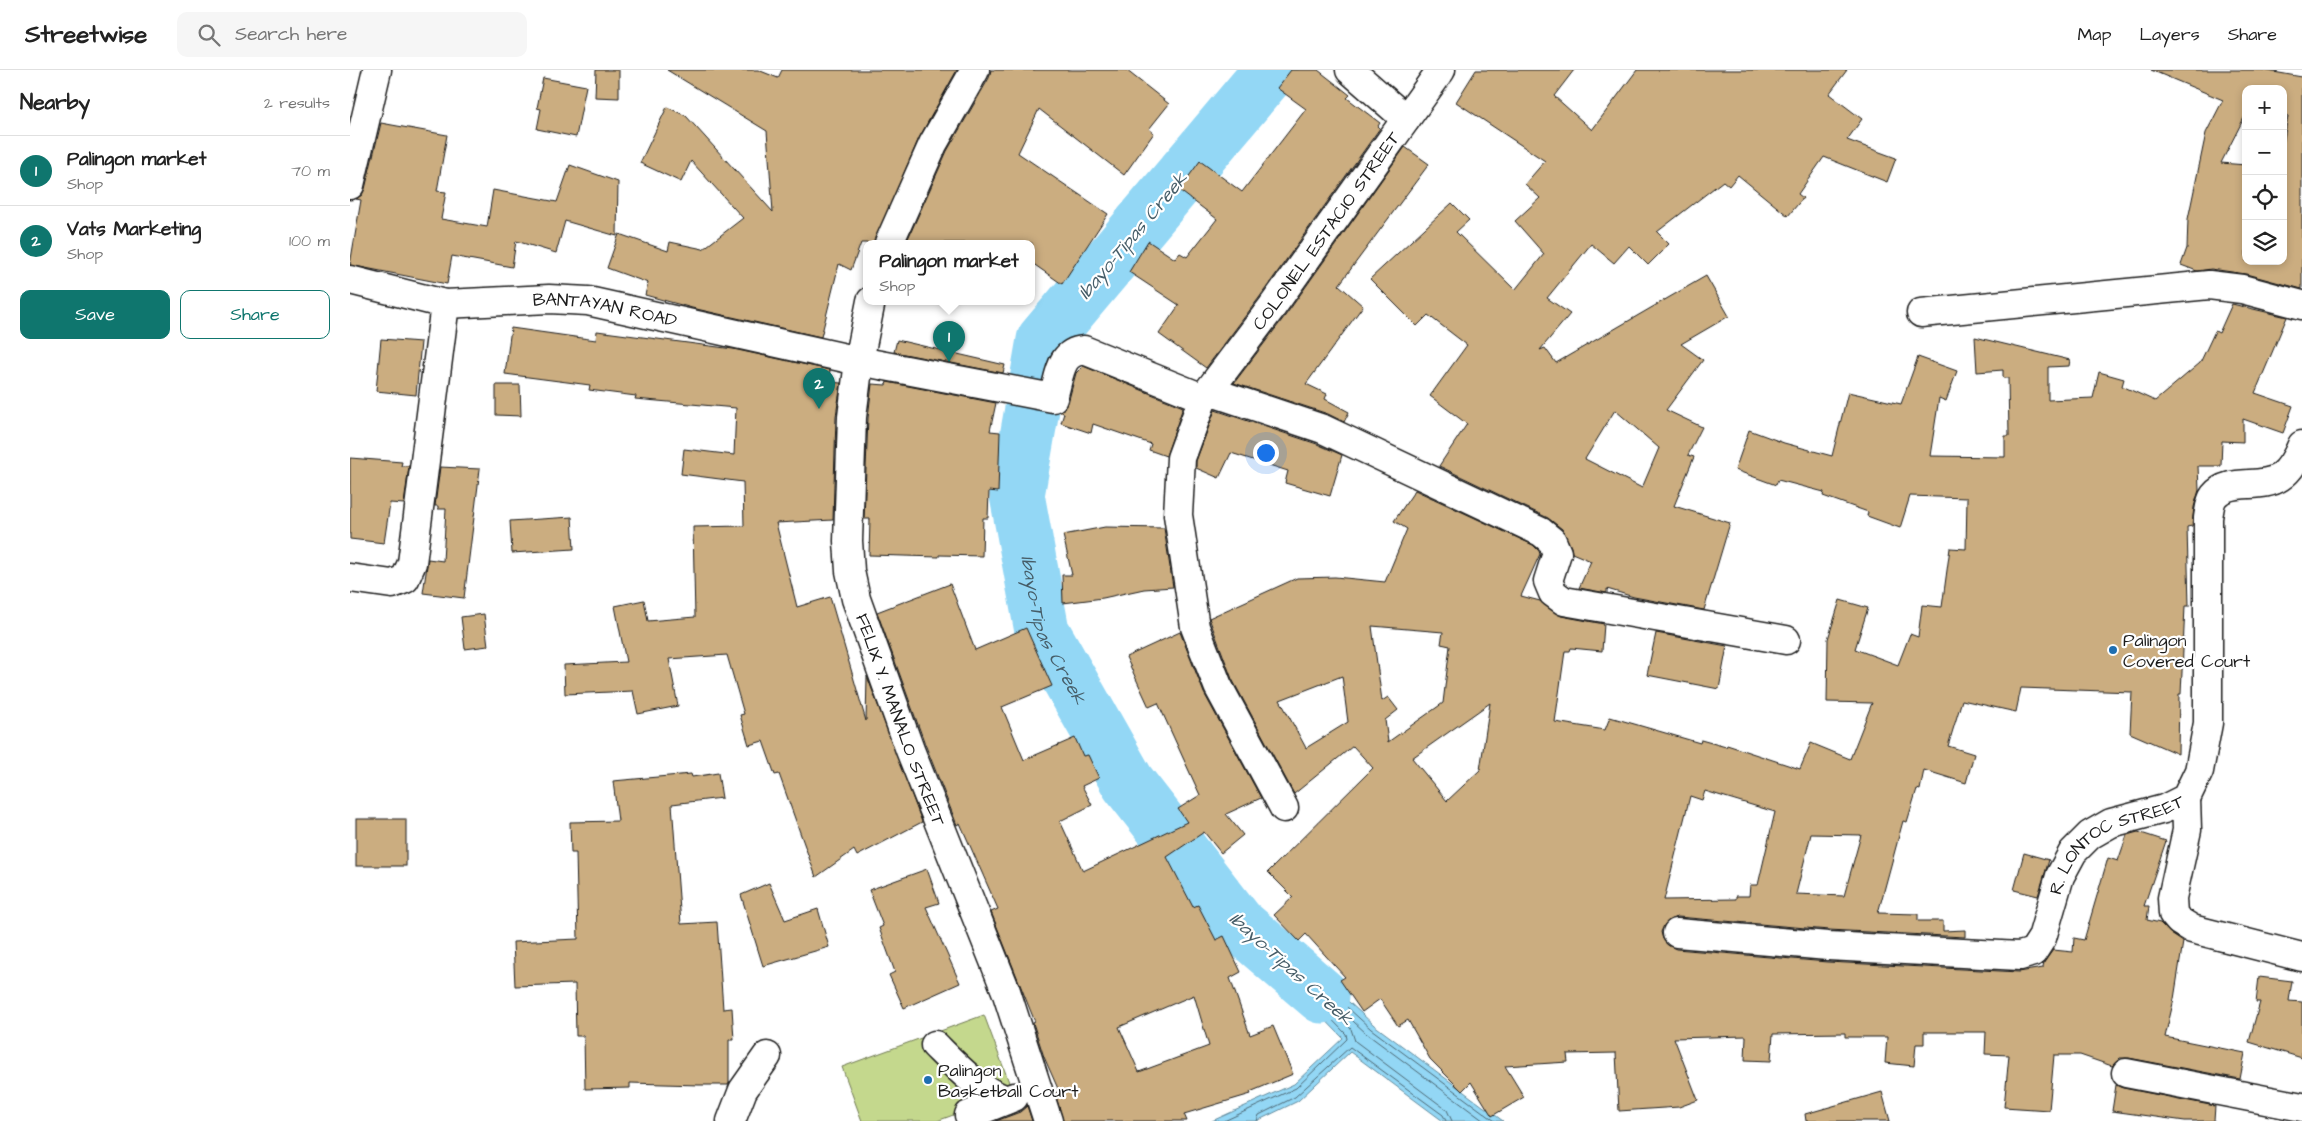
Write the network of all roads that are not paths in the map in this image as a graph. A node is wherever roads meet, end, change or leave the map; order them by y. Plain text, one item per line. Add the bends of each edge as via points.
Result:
1 (377, 70) edge
2 (975, 70) edge
3 (1350, 70) edge
4 (1441, 70) edge
5 (1406, 119) junction
6 (350, 185) edge
7 (890, 240) edge
8 (350, 280) edge
9 (445, 304) junction
10 (870, 305) edge
11 (2302, 305) edge
12 (1921, 313) dead end
13 (859, 361) junction
14 (1206, 395) junction
15 (2302, 445) edge
16 (350, 578) edge
17 (1786, 640) dead end
18 (2186, 798) junction
19 (1284, 808) dead end
20 (1677, 933) dead end
21 (2302, 956) edge
22 (935, 1045) dead end
23 (767, 1056) dead end
24 (2126, 1073) dead end
25 (1036, 1088) junction
26 (1006, 1100) junction
27 (2302, 1107) edge
28 (969, 1115) dead end
29 (732, 1121) edge
30 (1048, 1121) edge

1 - 6 street
2 - 7 street via 933,144
3 - 5 street
4 - 5 street, COLONEL ESTACIO STREET
5 - 14 street, COLONEL ESTACIO STREET
8 - 9 street, BANTAYAN ROAD
9 - 13 street, BANTAYAN ROAD via 548,299 588,301
9 - 16 street via 412,563 405,578 392,584
10 - 13 street, FELIX Y. MANALO STREET
11 - 12 street via 2209,285
13 - 14 street, BANTAYAN ROAD via 1054,398 1066,356 1084,350
13 - 25 street, FELIX Y. MANALO STREET via 852,417 848,541 856,599 910,750 1006,991
14 - 17 street via 1323,430 1541,532 1552,541 1558,553 1548,581 1553,593 1564,601
14 - 19 street, COLONEL ESTACIO STREET via 1181,458 1178,516 1195,627 1218,686
15 - 18 street, R. LONTOC STREET via 2293,464 2280,478 2226,487 2213,496 2208,518 2208,723 2199,771
18 - 20 street, R. LONTOC STREET via 2164,809 2111,823 2090,834 2073,852 2060,876 2042,938 2033,952 2020,956 1828,946
18 - 21 street via 2187,830 2172,898 2173,914 2192,929
22 - 26 street via 988,1092
23 - 29 street via 743,1090
24 - 27 street
25 - 26 street
25 - 30 street, FELIX Y. MANALO STREET
26 - 28 street

